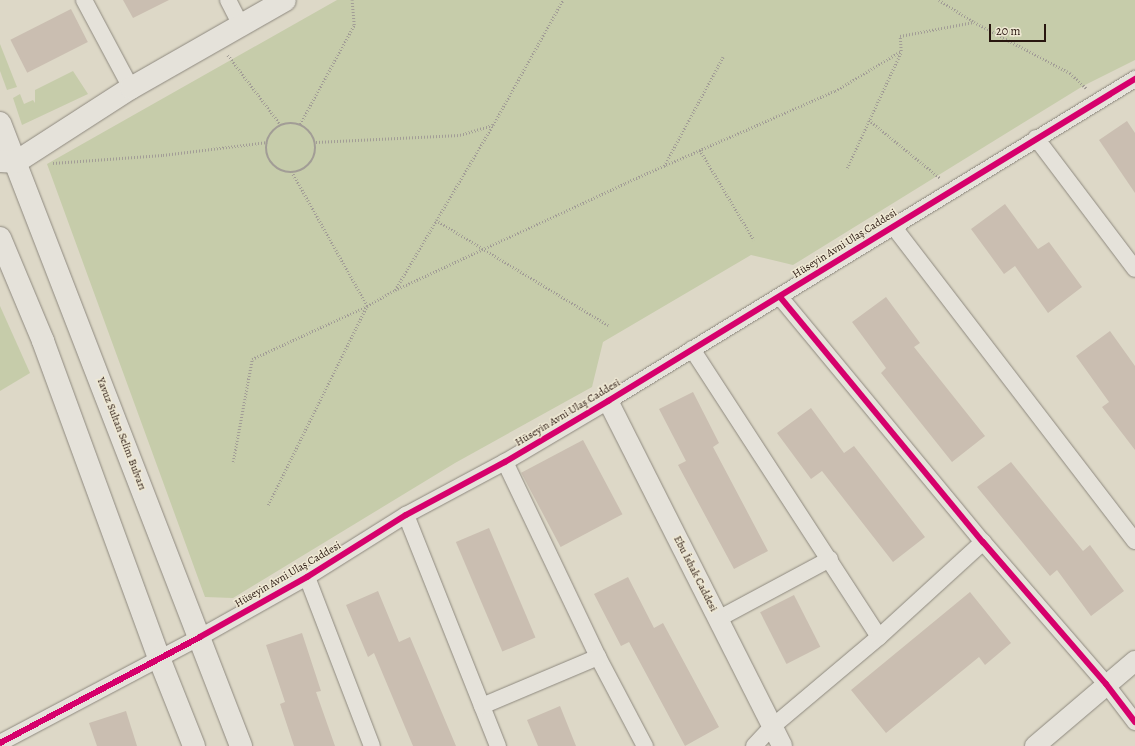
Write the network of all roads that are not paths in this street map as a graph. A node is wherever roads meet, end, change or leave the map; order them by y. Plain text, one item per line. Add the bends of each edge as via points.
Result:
1 (84, 0) edge
2 (228, 0) edge
3 (285, 0) edge
4 (241, 25) junction
5 (1135, 79) edge
6 (131, 88) junction
7 (0, 123) edge
8 (1036, 138) junction
9 (8, 162) edge
10 (893, 226) junction
11 (0, 238) edge
12 (1135, 269) edge
13 (780, 297) junction
14 (692, 349) junction
15 (608, 401) junction
16 (505, 462) junction
17 (406, 515) junction
18 (1135, 541) edge
19 (983, 542) junction
20 (830, 559) junction
21 (307, 578) junction
22 (718, 619) junction
23 (200, 637) junction
24 (880, 637) junction
25 (598, 657) junction
26 (159, 658) junction
27 (1135, 661) edge
28 (1106, 684) junction
29 (482, 706) junction
30 (1135, 722) edge
31 (772, 727) junction
32 (0, 743) edge
33 (194, 746) edge
34 (241, 746) edge
35 (372, 746) edge
36 (498, 746) edge
37 (645, 746) edge
38 (754, 746) edge
39 (782, 746) edge
40 (1036, 746) edge

1 - 6 street
2 - 4 street
3 - 4 main road
4 - 6 main road
5 - 8 street, Hüseyin Avni Ulaş Caddesi
6 - 9 main road
7 - 9 main road, Yavuz Sultan Selim Bulvarı
8 - 10 street, Hüseyin Avni Ulaş Caddesi
8 - 12 street
9 - 23 main road, Yavuz Sultan Selim Bulvarı
10 - 13 street, Hüseyin Avni Ulaş Caddesi
10 - 18 street
11 - 26 main road via 43,341
13 - 14 street, Hüseyin Avni Ulaş Caddesi
13 - 19 street
14 - 15 street, Hüseyin Avni Ulaş Caddesi
14 - 20 street
15 - 16 street, Hüseyin Avni Ulaş Caddesi
15 - 22 street, Ebu İshak Caddesi
16 - 17 street, Hüseyin Avni Ulaş Caddesi
16 - 25 street
17 - 21 street, Hüseyin Avni Ulaş Caddesi
17 - 29 street
19 - 24 street
19 - 28 street
20 - 22 street
20 - 24 street
21 - 23 street, Hüseyin Avni Ulaş Caddesi
21 - 35 street
22 - 31 street, Ebu İshak Caddesi
23 - 26 street, Hüseyin Avni Ulaş Caddesi
23 - 34 main road, Yavuz Sultan Selim Bulvarı
24 - 31 street
25 - 29 street
25 - 37 street
26 - 32 street, Hüseyin Avni Ulaş Caddesi
26 - 33 main road
27 - 28 street
28 - 30 street
28 - 40 street
29 - 36 street
31 - 38 street
31 - 39 street, Ebu İshak Caddesi

